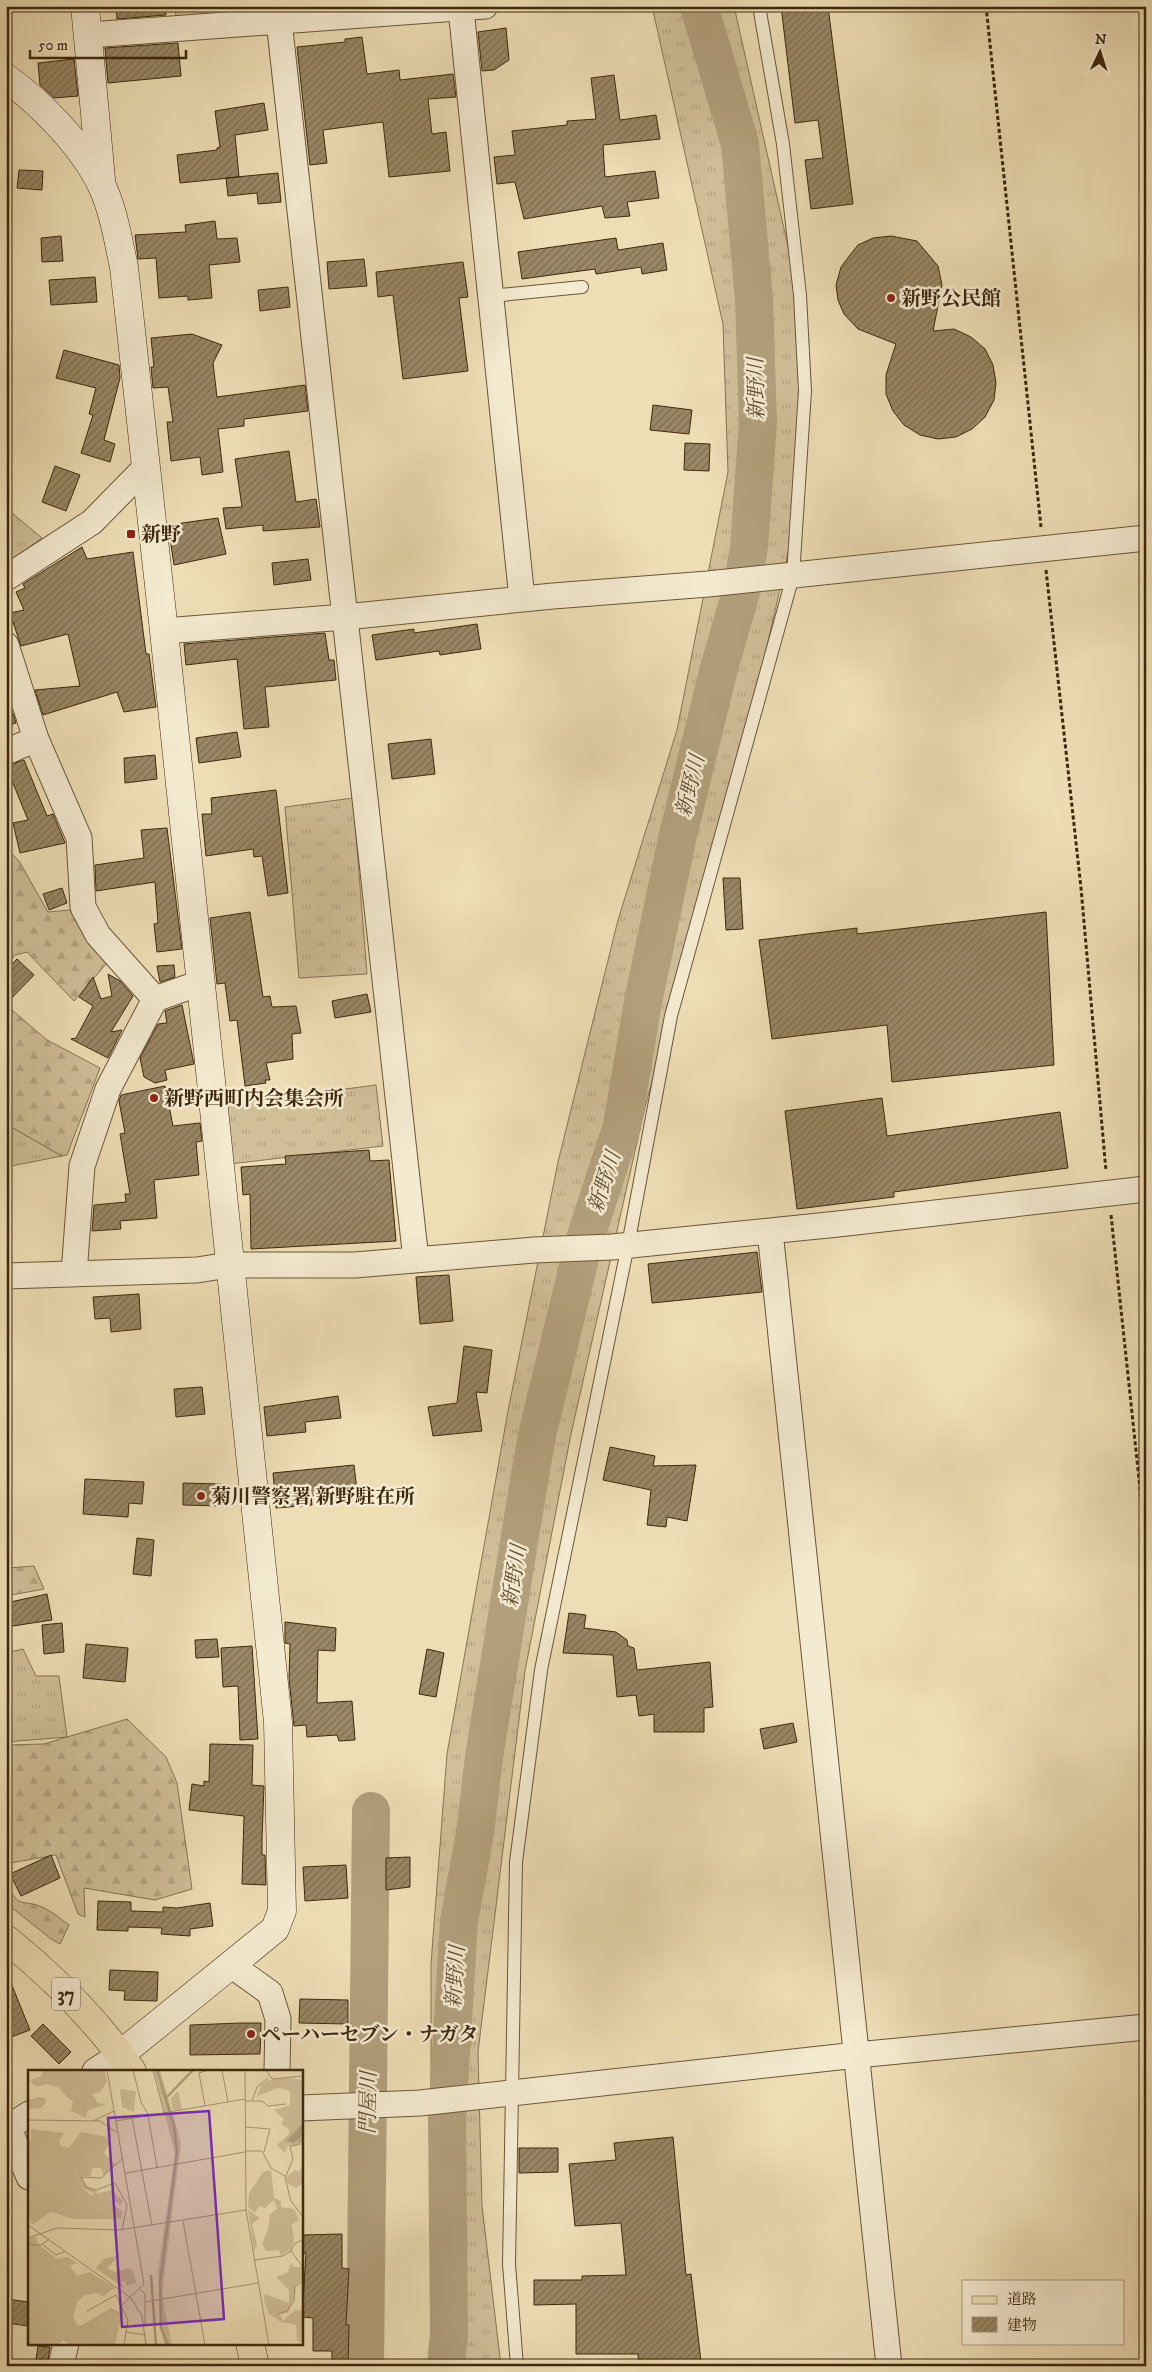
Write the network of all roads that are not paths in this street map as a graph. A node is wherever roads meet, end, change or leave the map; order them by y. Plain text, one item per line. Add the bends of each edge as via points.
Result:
1 (85, 6) edge
2 (759, 6) edge
3 (472, 7) edge
4 (279, 21) junction
5 (88, 35) junction
6 (6, 78) edge
7 (102, 186) junction
8 (582, 287) dead end
9 (491, 296) junction
10 (146, 467) junction
11 (1146, 538) edge
12 (793, 576) junction
13 (6, 578) edge
14 (522, 599) junction
15 (345, 617) junction
16 (164, 631) junction
17 (6, 646) edge
18 (36, 739) junction
19 (6, 752) edge
20 (200, 983) junction
21 (155, 999) junction
22 (1142, 1189) edge
23 (770, 1231) junction
24 (620, 1246) junction
25 (416, 1260) junction
26 (229, 1265) junction
27 (74, 1274) junction
28 (6, 1276) edge
29 (6, 1939) edge
30 (230, 1965) junction
31 (1146, 2027) edge
32 (857, 2055) junction
33 (126, 2063) edge
34 (99, 2070) edge
35 (277, 2070) edge
36 (508, 2092) junction
37 (302, 2108) edge
38 (15, 2120) edge
39 (28, 2173) edge
40 (66, 2344) edge
41 (250, 2344) edge
42 (262, 2344) edge
43 (62, 2366) edge
44 (256, 2366) edge
45 (517, 2366) edge
46 (889, 2366) edge

1 - 5 street
2 - 12 lane via 783,144 800,295 805,391
3 - 4 street
3 - 9 street
4 - 5 street
4 - 15 street
5 - 7 street
6 - 7 street via 44,111 81,152
7 - 10 street via 124,268
8 - 9 lane
9 - 14 street
10 - 13 street via 92,522
10 - 16 street
11 - 12 street
12 - 14 street
12 - 24 lane via 670,1016
14 - 15 street
15 - 16 street
15 - 25 street
16 - 20 street
17 - 18 street
18 - 19 street
18 - 21 street via 79,838 83,906 98,935
20 - 21 street
20 - 26 street
21 - 27 street via 108,1089 82,1166
22 - 23 street
23 - 24 street
23 - 32 street
24 - 25 street
24 - 36 lane via 541,1670 516,1862
25 - 26 street via 293,1267
26 - 27 street via 197,1270
26 - 30 street via 278,1722 282,1911 275,1929
27 - 28 street
29 - 33 main road, 37 via 43,1969
30 - 33 street
30 - 35 street via 270,1993 278,2018
31 - 32 street
32 - 36 street
32 - 46 street
33 - 34 street
36 - 37 street via 420,2103
36 - 45 lane via 509,2264
38 - 39 street
40 - 43 street
41 - 44 main road
42 - 44 street

